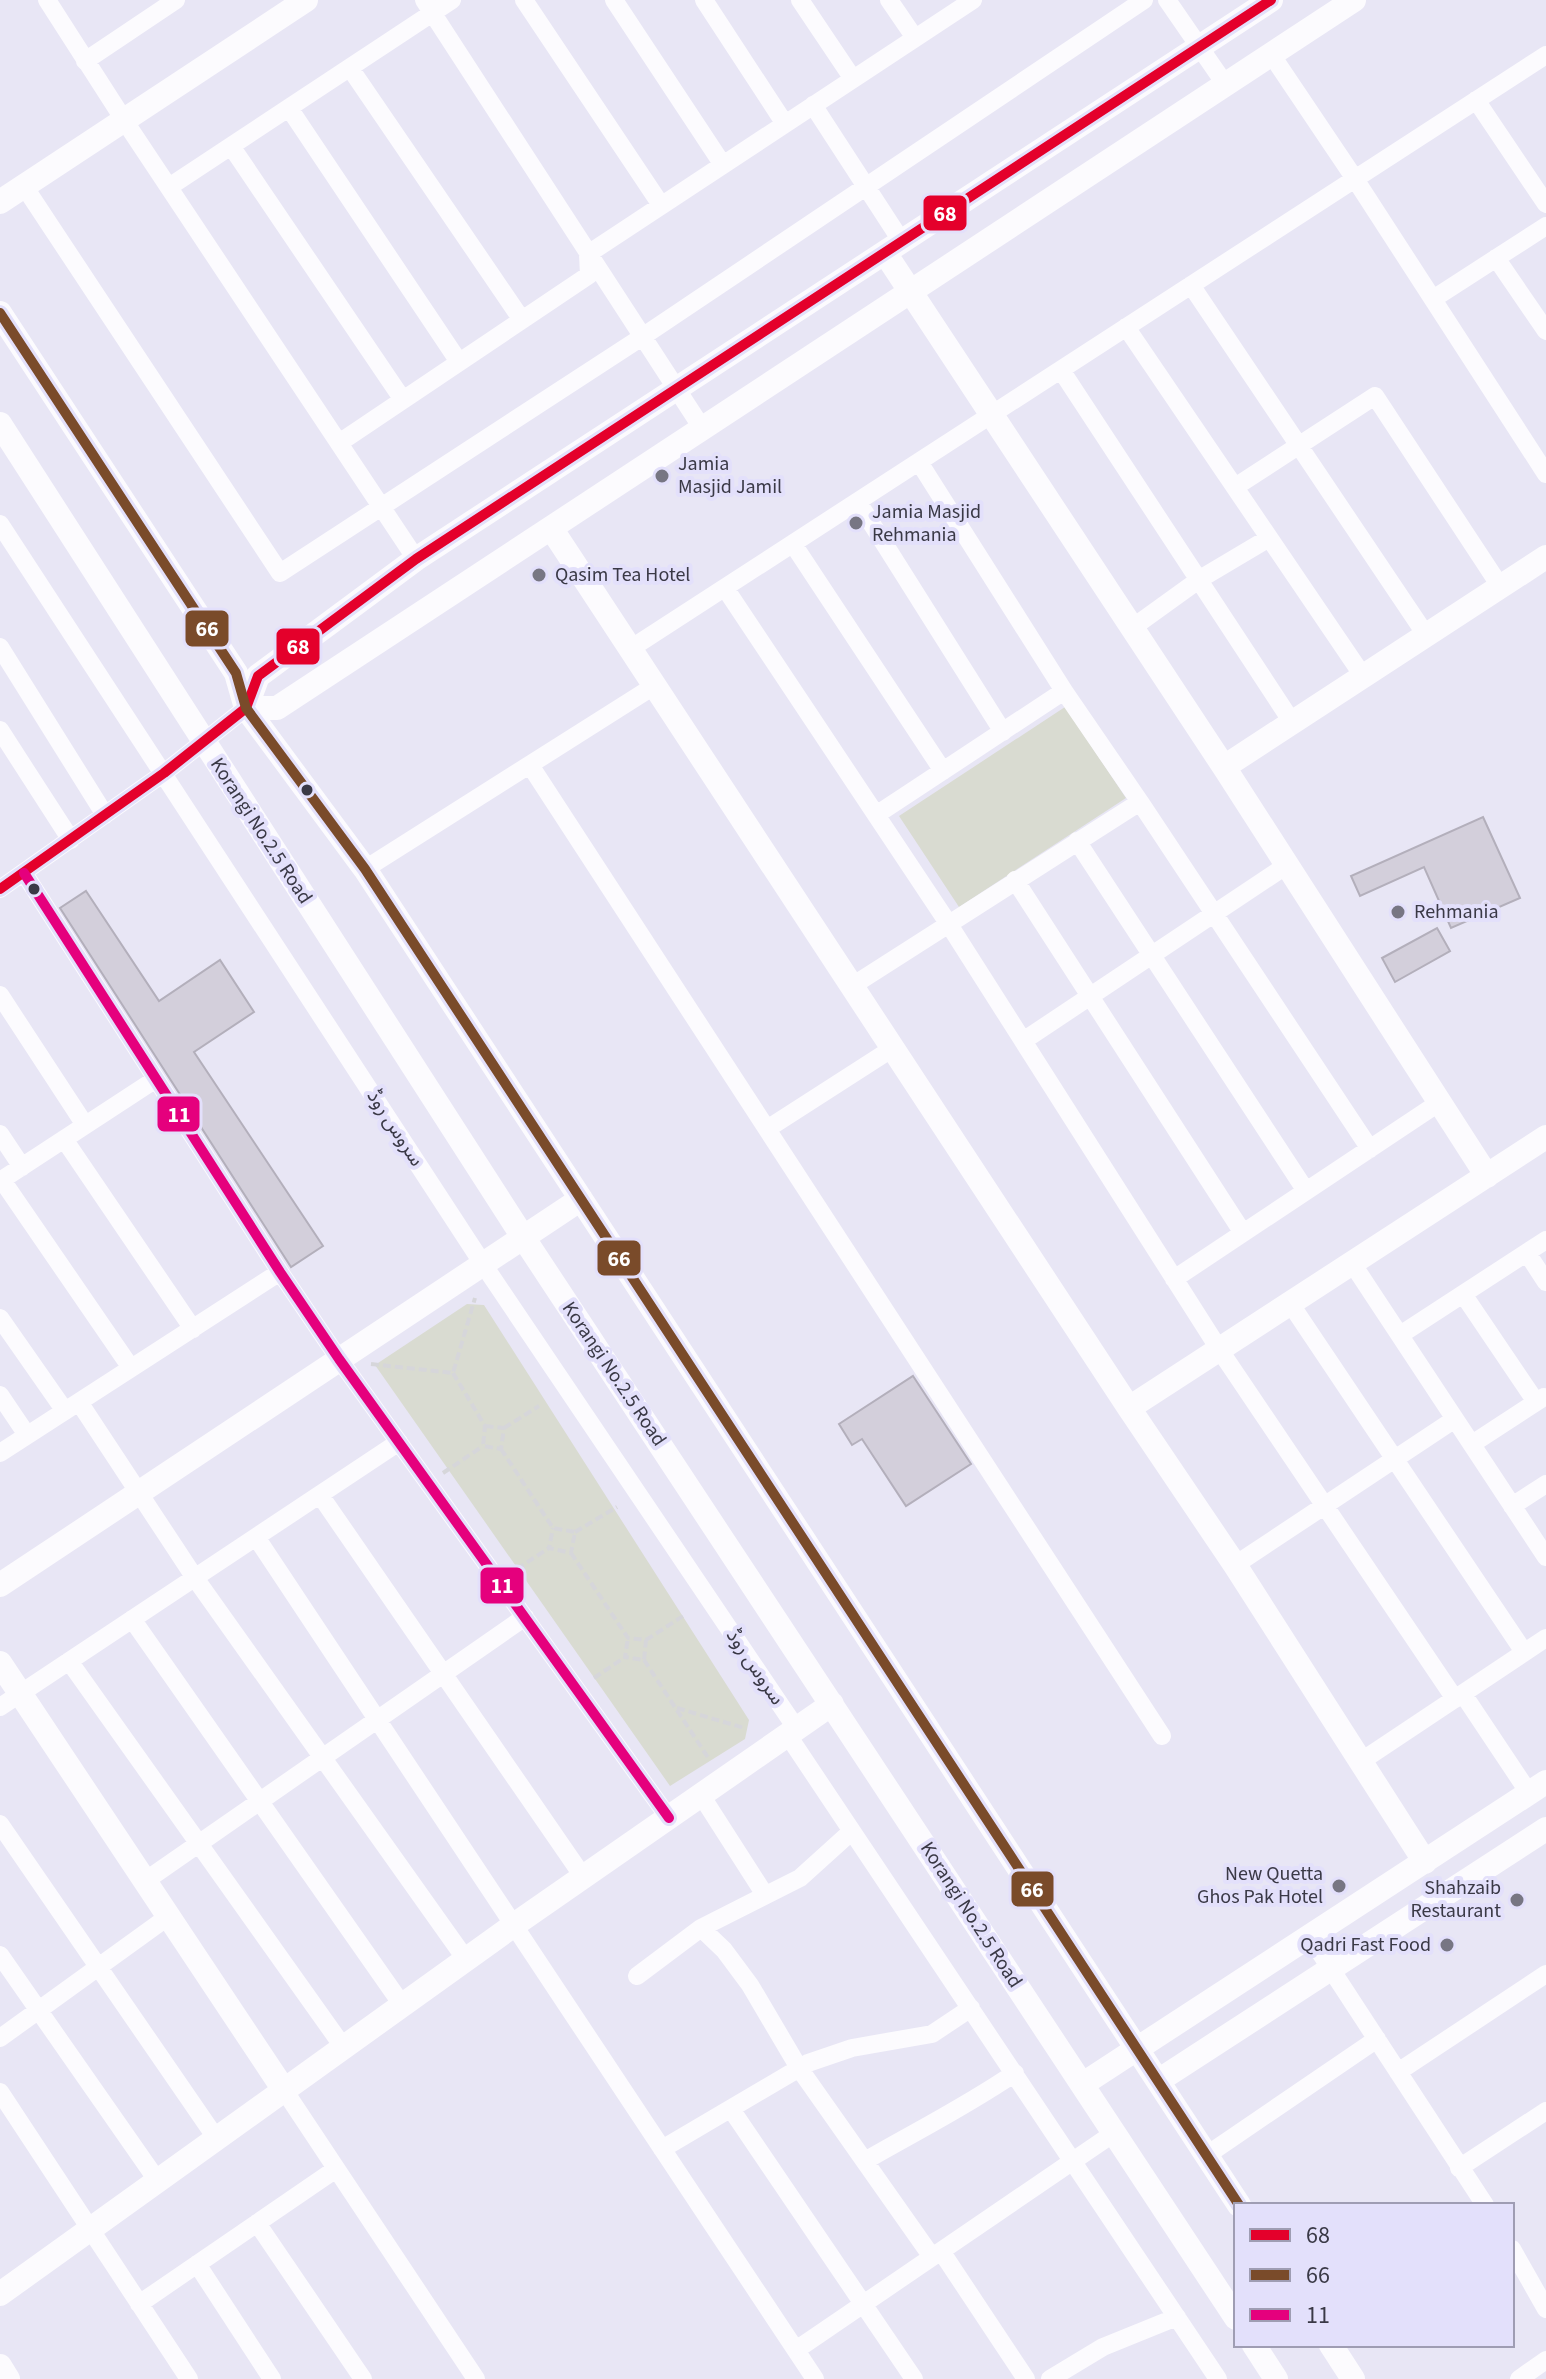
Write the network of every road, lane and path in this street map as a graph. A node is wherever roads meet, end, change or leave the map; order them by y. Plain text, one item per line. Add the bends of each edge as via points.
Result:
1 (47, 0) edge
2 (176, 0) edge
3 (306, 0) edge
4 (452, 0) edge
5 (524, 0) edge
6 (614, 0) edge
7 (704, 0) edge
8 (800, 0) edge
9 (889, 0) edge
10 (973, 0) edge
11 (1144, 0) edge
12 (1167, 0) edge
13 (1271, 0) edge
14 (1354, 0) edge
15 (428, 7) edge
16 (148, 8) edge
17 (915, 38) junction
18 (1199, 47) junction
19 (1271, 54) junction
20 (85, 61) junction
21 (1544, 61) edge
22 (350, 68) junction
23 (853, 79) junction
24 (1225, 84) junction
25 (1476, 100) junction
26 (813, 105) junction
27 (289, 108) junction
28 (124, 120) junction
29 (785, 124) junction
30 (231, 146) junction
31 (723, 165) junction
32 (1355, 179) junction
33 (24, 186) junction
34 (169, 187) junction
35 (866, 187) junction
36 (0, 202) edge
37 (1546, 204) edge
38 (661, 205) junction
39 (1546, 226) edge
40 (894, 247) junction
41 (588, 254) junction
42 (1496, 258) junction
43 (1191, 285) junction
44 (910, 292) junction
45 (1433, 299) junction
46 (0, 313) edge
47 (522, 320) junction
48 (1126, 327) junction
49 (1545, 329) edge
50 (642, 337) junction
51 (459, 362) junction
52 (1061, 370) junction
53 (675, 390) junction
54 (403, 400) junction
55 (992, 415) junction
56 (0, 424) edge
57 (702, 428) junction
58 (339, 443) junction
59 (1299, 446) junction
60 (919, 462) junction
61 (1546, 474) edge
62 (1235, 487) junction
63 (858, 502) junction
64 (382, 507) junction
65 (0, 524) edge
66 (551, 528) junction
67 (1269, 538) junction
68 (793, 544) junction
69 (1546, 557) edge
70 (416, 559) junction
71 (1200, 579) junction
72 (1500, 586) junction
73 (725, 588) junction
74 (1132, 628) junction
75 (1426, 635) junction
76 (0, 647) edge
77 (630, 649) junction
78 (1363, 676) junction
79 (654, 686) junction
80 (1064, 691) junction
81 (246, 708) junction
82 (1292, 722) junction
83 (1003, 732) junction
84 (2, 737) edge
85 (202, 740) junction
86 (530, 765) junction
87 (1224, 767) junction
88 (943, 771) junction
89 (164, 773) junction
90 (1140, 802) junction
91 (105, 815) junction
92 (876, 815) junction
93 (71, 840) junction
94 (1077, 841) junction
95 (0, 865) edge
96 (1287, 865) junction
97 (365, 869) junction
98 (1015, 880) junction
99 (11, 881) edge
100 (1214, 913) junction
101 (948, 923) junction
102 (1151, 955) junction
103 (852, 986) junction
104 (0, 995) edge
105 (1090, 996) junction
106 (1023, 1041) junction
107 (893, 1048) junction
108 (156, 1079) junction
109 (1440, 1102) junction
110 (85, 1125) junction
111 (767, 1129) junction
112 (0, 1134) edge
113 (1546, 1137) edge
114 (64, 1139) junction
115 (1370, 1149) junction
116 (22, 1167) junction
117 (1487, 1176) junction
118 (1, 1180) edge
119 (1306, 1191) junction
120 (581, 1199) junction
121 (1243, 1233) junction
122 (523, 1237) junction
123 (1546, 1240) edge
124 (1527, 1253) junction
125 (1352, 1263) junction
126 (483, 1264) junction
127 (280, 1272) junction
128 (1174, 1279) junction
129 (1546, 1282) edge
130 (1463, 1294) junction
131 (475, 1298) dead end
132 (1290, 1303) junction
133 (0, 1318) edge
134 (193, 1329) junction
135 (1400, 1335) junction
136 (1219, 1349) junction
137 (339, 1359) junction
138 (371, 1364) dead end
139 (131, 1368) junction
140 (453, 1373) junction
141 (0, 1395) edge
142 (1541, 1399) edge
143 (72, 1406) junction
144 (539, 1406) dead end
145 (1129, 1408) junction
146 (1455, 1419) junction
147 (485, 1426) junction
148 (504, 1428) junction
149 (27, 1435) junction
150 (399, 1442) junction
151 (1472, 1444) junction
152 (483, 1446) junction
153 (501, 1449) junction
154 (0, 1453) edge
155 (1394, 1459) junction
156 (443, 1473) dead end
157 (1546, 1484) edge
158 (139, 1492) junction
159 (320, 1495) junction
160 (1324, 1505) junction
161 (1512, 1506) junction
162 (617, 1507) dead end
163 (553, 1528) junction
164 (575, 1532) junction
165 (256, 1537) junction
166 (549, 1548) junction
167 (571, 1553) junction
168 (1546, 1557) edge
169 (1235, 1565) junction
170 (517, 1569) dead end
171 (195, 1578) junction
172 (0, 1585) edge
173 (683, 1616) dead end
174 (525, 1617) junction
175 (132, 1619) junction
176 (628, 1638) junction
177 (1546, 1638) edge
178 (646, 1640) junction
179 (1524, 1652) junction
180 (625, 1657) junction
181 (644, 1660) junction
182 (69, 1661) junction
183 (0, 1663) edge
184 (443, 1674) junction
185 (594, 1678) dead end
186 (20, 1693) junction
187 (1459, 1696) junction
188 (832, 1704) junction
189 (0, 1707) edge
190 (675, 1707) junction
191 (377, 1720) junction
192 (744, 1728) dead end
193 (792, 1731) junction
194 (1162, 1736) dead end
195 (322, 1758) junction
196 (709, 1759) dead end
197 (1360, 1762) junction
198 (1537, 1788) edge
199 (701, 1795) junction
200 (260, 1801) junction
201 (669, 1818) junction
202 (0, 1824) edge
203 (1546, 1829) edge
204 (852, 1831) junction
205 (199, 1844) junction
206 (1425, 1862) junction
207 (584, 1878) junction
208 (145, 1881) junction
209 (765, 1895) junction
210 (169, 1916) junction
211 (514, 1925) junction
212 (701, 1928) junction
213 (1310, 1937) junction
214 (0, 1955) edge
215 (467, 1961) junction
216 (98, 1967) junction
217 (1330, 1968) junction
218 (1546, 1974) edge
219 (637, 1976) dead end
220 (403, 2006) junction
221 (971, 2008) junction
222 (38, 2010) junction
223 (0, 2038) edge
224 (1377, 2039) junction
225 (344, 2048) junction
226 (1137, 2050) junction
227 (799, 2068) junction
228 (1398, 2072) junction
229 (1015, 2073) junction
230 (1158, 2081) junction
231 (1083, 2084) junction
232 (284, 2090) junction
233 (0, 2092) edge
234 (731, 2109) junction
235 (1546, 2111) edge
236 (1114, 2133) junction
237 (216, 2138) junction
238 (662, 2149) junction
239 (1207, 2155) junction
240 (1074, 2160) junction
241 (865, 2161) junction
242 (1459, 2168) junction
243 (336, 2169) junction
244 (157, 2180) junction
245 (1238, 2203) edge
246 (1484, 2203) edge
247 (257, 2223) junction
248 (89, 2227) junction
249 (1514, 2253) edge
250 (936, 2254) junction
251 (197, 2264) junction
252 (0, 2294) edge
253 (139, 2304) junction
254 (864, 2304) junction
255 (1546, 2309) edge
256 (1234, 2315) edge
257 (1177, 2317) junction
258 (1255, 2347) edge
259 (1332, 2347) edge
260 (796, 2350) junction
261 (1546, 2360) edge
262 (0, 2366) edge
263 (8, 2379) edge
264 (189, 2379) edge
265 (272, 2379) edge
266 (363, 2379) edge
267 (476, 2379) edge
268 (815, 2379) edge
269 (914, 2379) edge
270 (1026, 2379) edge
271 (1050, 2379) edge
272 (1218, 2379) edge
273 (1276, 2379) edge
274 (1353, 2379) edge
275 (1519, 2379) edge

1 - 20 street
2 - 16 street
3 - 28 street
4 - 15 street
5 - 38 street
6 - 31 street
7 - 29 street
8 - 23 street
9 - 17 street
10 - 17 street
11 - 35 street
12 - 18 street
13 - 18 street
14 - 19 street
15 - 22 street
15 - 41 street
16 - 20 street
17 - 23 street
18 - 24 street
18 - 40 street
19 - 24 street
19 - 32 street
20 - 28 street
21 - 25 street
22 - 27 street
22 - 47 street
23 - 26 street
24 - 44 street
25 - 32 street
25 - 37 street
26 - 29 street
26 - 35 street
27 - 30 street
27 - 51 street
28 - 33 street
28 - 34 street
29 - 31 street
30 - 34 street
30 - 54 street
31 - 38 street
32 - 43 street
32 - 45 street
33 - 36 street
33 - 64 street via 280,573
34 - 58 street
35 - 40 street
35 - 50 street
38 - 41 street
39 - 42 street
40 - 44 street
40 - 53 street
41 - 47 street via 589,275
41 - 50 street
42 - 45 street
42 - 49 street
43 - 48 street
43 - 59 street
44 - 55 street
44 - 57 street
45 - 61 street
46 - 81 street via 236,673
47 - 51 street
48 - 52 street
48 - 62 street
50 - 53 street
50 - 64 street
51 - 54 street
52 - 55 street
52 - 71 street
53 - 57 street
53 - 70 street
54 - 58 street
55 - 60 street
55 - 74 street
56 - 85 street, Korangi No.2.5 Road
57 - 66 street
58 - 64 street
59 - 62 street
59 - 72 street via 1375,396
59 - 75 street
60 - 63 street
60 - 80 street
62 - 67 street
63 - 68 street
63 - 83 street
64 - 70 street
65 - 89 street, سروس روڈ
66 - 77 street
66 - 81 street via 277,708
67 - 71 street
67 - 78 street
68 - 73 street
68 - 88 street
69 - 72 street
70 - 81 street via 258,676
71 - 74 street
71 - 82 street
72 - 75 street
73 - 77 street
73 - 92 street
74 - 87 street
75 - 78 street
76 - 91 street
77 - 79 street
78 - 82 street
79 - 86 street
79 - 103 street
80 - 83 street
80 - 90 street
81 - 85 street
81 - 97 street
82 - 87 street
83 - 88 street
84 - 93 street
85 - 89 street
85 - 122 street, Korangi No.2.5 Road
86 - 97 street
86 - 111 street
87 - 96 street
88 - 92 street
89 - 91 street
89 - 126 street, سروس روڈ
90 - 94 street
90 - 100 street
91 - 93 street
92 - 101 street
93 - 99 street
94 - 98 street
94 - 102 street
95 - 99 street
96 - 100 street
96 - 109 street
97 - 120 street
98 - 101 street
98 - 105 street
99 - 108 street
100 - 102 street
100 - 115 street
101 - 103 street
101 - 106 street
102 - 105 street
102 - 119 street
103 - 107 street
104 - 110 street
105 - 106 street
105 - 121 street
106 - 128 street
107 - 111 street
107 - 145 street
108 - 110 street
108 - 127 street
109 - 115 street
109 - 117 street
110 - 114 street
111 - 194 street
112 - 116 street
113 - 117 street
114 - 116 street
114 - 134 street
115 - 119 street
116 - 118 street
117 - 125 street
118 - 139 street
119 - 121 street
120 - 122 street
120 - 226 street
121 - 128 street
122 - 126 street
122 - 188 street, Korangi No.2.5 Road
123 - 124 street
124 - 129 street
124 - 130 street
125 - 132 street
125 - 135 street
126 - 137 street
126 - 193 street, سروس روڈ
127 - 134 street
127 - 137 street
128 - 136 street
130 - 135 street
130 - 142 street
131 - 140 path
132 - 136 street
132 - 155 street
133 - 143 street
134 - 139 street
135 - 146 street
136 - 145 street
136 - 160 street
137 - 150 street
137 - 158 street
138 - 140 path
139 - 143 street
140 - 147 path
141 - 149 street
142 - 151 street
143 - 149 street
143 - 158 street
144 - 148 path
145 - 169 street
146 - 151 street
146 - 155 street
147 - 148 path
147 - 152 path
148 - 153 path
149 - 154 street
150 - 159 street
150 - 174 street
151 - 161 street
152 - 153 path
152 - 156 path
153 - 163 path
155 - 160 street
155 - 179 street
157 - 161 street
158 - 171 street
158 - 172 street
159 - 165 street
159 - 184 street
160 - 169 street
160 - 187 street
161 - 168 street
162 - 164 path
163 - 164 path
163 - 166 path
164 - 167 path
165 - 171 street
165 - 191 street
166 - 167 path
166 - 170 path
167 - 176 path
169 - 197 street
171 - 175 street
171 - 195 street
173 - 178 path
174 - 184 street
174 - 201 street
175 - 182 street
175 - 200 street
176 - 178 path
176 - 180 path
177 - 179 street
178 - 181 path
179 - 187 street
180 - 181 path
180 - 185 path
181 - 190 path
182 - 186 street
182 - 205 street
183 - 186 street
184 - 191 street
184 - 207 street
186 - 189 street
186 - 208 street
187 - 197 street
187 - 198 street
188 - 193 street
188 - 231 street, Korangi No.2.5 Road
190 - 192 path
190 - 196 path
191 - 195 street
191 - 211 street
193 - 199 street
193 - 204 street, سروس روڈ
195 - 200 street
195 - 215 street
197 - 206 street
198 - 206 street
199 - 201 street
199 - 209 street
200 - 205 street
200 - 220 street
201 - 207 street
202 - 216 street
203 - 217 street
204 - 209 street via 800,1878
204 - 221 street, سروس روڈ
205 - 208 street
205 - 225 street
206 - 213 street
207 - 211 street
208 - 210 street
209 - 212 street
210 - 216 street
210 - 232 street
211 - 215 street
211 - 238 street
212 - 219 street
212 - 227 street via 750,1985
213 - 217 street
213 - 226 street
214 - 222 street
215 - 220 street
216 - 222 street
216 - 237 street
217 - 224 street
217 - 230 street
218 - 228 street
220 - 225 street
221 - 227 street via 932,2034 852,2048
221 - 229 street, سروس روڈ
222 - 223 street
222 - 244 street
224 - 228 street
224 - 239 street
225 - 232 street
226 - 230 street
226 - 231 street
227 - 234 street
227 - 241 street
228 - 242 street
229 - 240 street, سروس روڈ
229 - 241 street
230 - 239 street
231 - 236 street, Korangi No.2.5 Road
232 - 237 street
232 - 243 street
233 - 248 street
234 - 238 street
234 - 254 street
235 - 242 street
236 - 240 street
236 - 256 street, Korangi No.2.5 Road
237 - 244 street
238 - 260 street
239 - 245 street
240 - 250 street
240 - 257 street, سروس روڈ
241 - 250 street
242 - 246 street
243 - 247 street
243 - 267 street
244 - 248 street
247 - 251 street
247 - 266 street
248 - 252 street
248 - 253 street
249 - 255 street
250 - 254 street
250 - 270 street
251 - 253 street
251 - 265 street
253 - 264 street
254 - 260 street
254 - 269 street
257 - 271 street via 1103,2347
257 - 272 street, سروس روڈ
258 - 273 street
259 - 274 street
260 - 268 street
261 - 275 street
262 - 263 street

